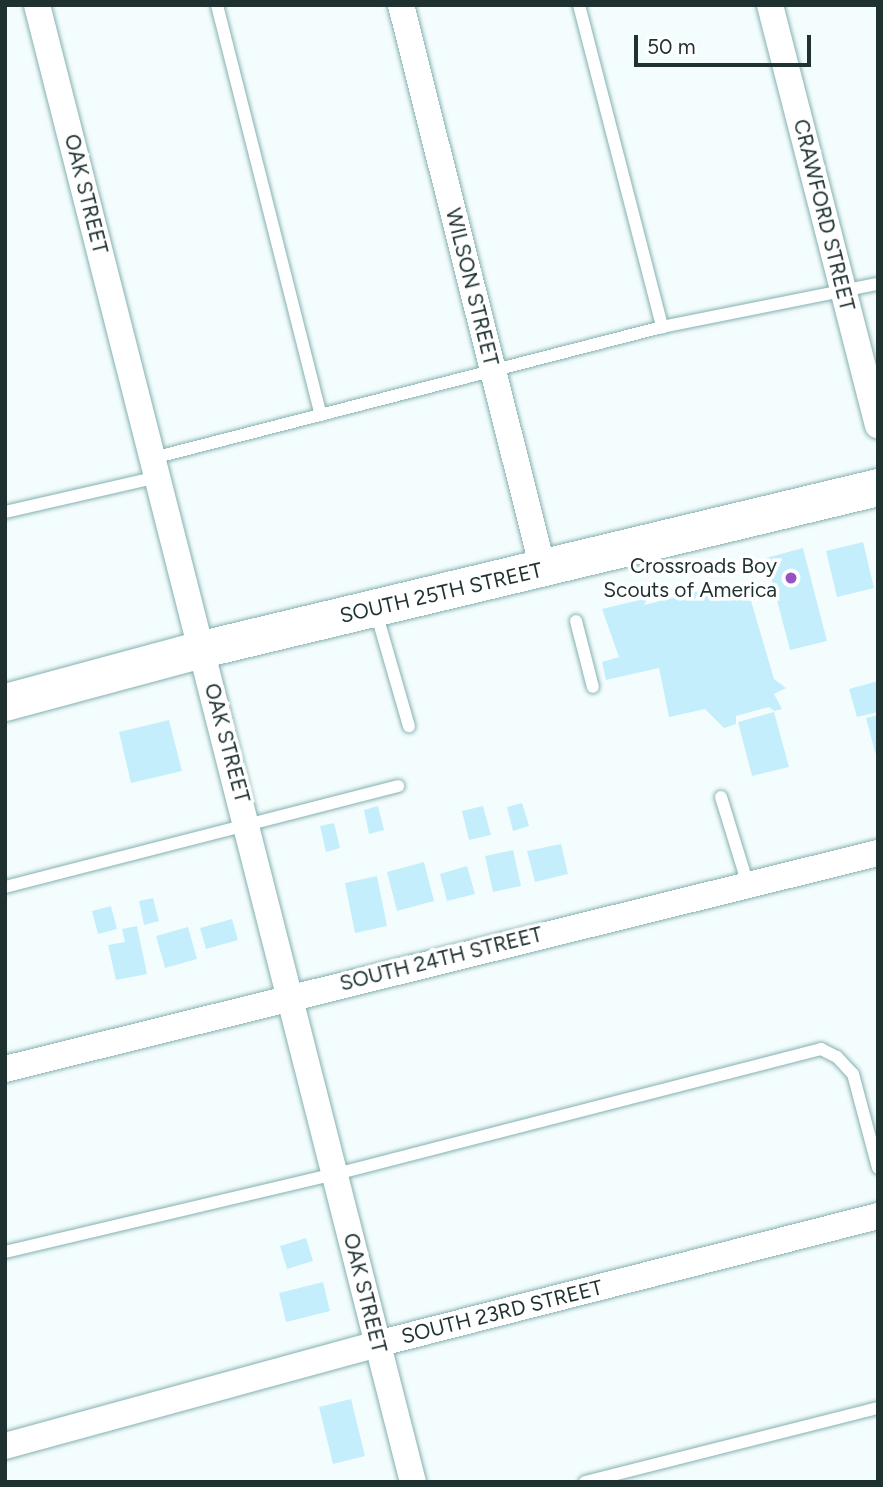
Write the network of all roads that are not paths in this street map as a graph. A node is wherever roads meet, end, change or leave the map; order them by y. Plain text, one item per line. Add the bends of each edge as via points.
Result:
1 (37, 5) edge
2 (217, 5) edge
3 (401, 5) edge
4 (579, 5) edge
5 (770, 5) edge
6 (878, 284) edge
7 (843, 292) junction
8 (662, 327) junction
9 (493, 371) junction
10 (321, 415) junction
11 (878, 425) edge
12 (156, 467) junction
13 (878, 487) edge
14 (5, 512) edge
15 (543, 569) junction
16 (375, 609) junction
17 (576, 621) dead end
18 (202, 649) junction
19 (593, 687) dead end
20 (5, 702) edge
21 (409, 726) dead end
22 (398, 786) dead end
23 (721, 797) dead end
24 (249, 827) junction
25 (878, 853) edge
26 (748, 884) junction
27 (5, 887) edge
28 (293, 996) junction
29 (5, 1069) edge
30 (878, 1168) edge
31 (336, 1174) junction
32 (878, 1216) edge
33 (5, 1252) edge
34 (377, 1344) junction
35 (878, 1408) edge
36 (5, 1446) edge
37 (413, 1482) edge
38 (585, 1482) edge

1 - 12 street, OAK STREET
2 - 10 lane
3 - 9 street, WILSON STREET
4 - 8 lane
5 - 7 street, CRAWFORD STREET
6 - 7 lane
7 - 8 lane
7 - 11 street, CRAWFORD STREET
8 - 9 lane
9 - 10 lane
9 - 15 street, WILSON STREET
10 - 12 lane
12 - 14 lane
12 - 18 street, OAK STREET
13 - 15 main road, SOUTH 25TH STREET
15 - 16 main road, SOUTH 25TH STREET
16 - 18 main road, SOUTH 25TH STREET
16 - 21 lane
17 - 19 lane
18 - 20 main road, SOUTH 25TH STREET
18 - 24 street, OAK STREET
22 - 24 lane
23 - 26 lane
24 - 27 lane
24 - 28 street, OAK STREET
25 - 26 street, SOUTH 24TH STREET
26 - 28 street, SOUTH 24TH STREET
28 - 29 street, SOUTH 24TH STREET
28 - 31 street, OAK STREET
30 - 31 lane via 853,1074 837,1057 821,1049
31 - 33 lane
31 - 34 street, OAK STREET
32 - 34 street, SOUTH 23RD STREET
34 - 36 street, SOUTH 23RD STREET
34 - 37 street, OAK STREET
35 - 38 lane

